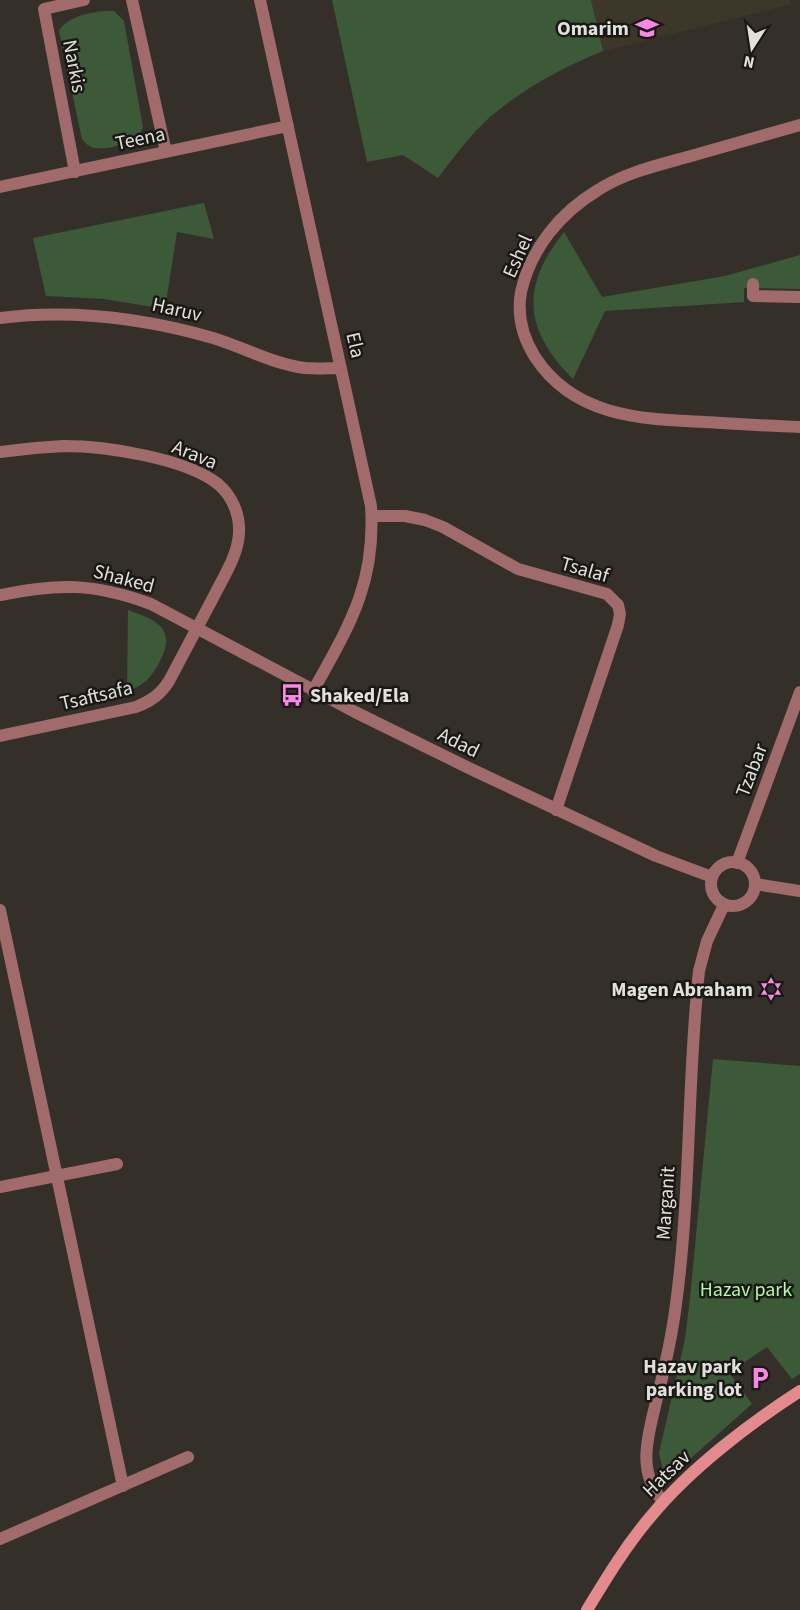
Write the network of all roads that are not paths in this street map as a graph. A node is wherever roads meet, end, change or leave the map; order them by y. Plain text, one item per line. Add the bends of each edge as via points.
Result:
1 (84, 0) edge
2 (132, 0) edge
3 (260, 0) edge
4 (800, 125) edge
5 (288, 126) junction
6 (166, 152) junction
7 (75, 171) junction
8 (0, 187) edge
9 (753, 284) dead end
10 (800, 297) edge
11 (0, 318) edge
12 (341, 368) junction
13 (800, 427) edge
14 (0, 452) edge
15 (372, 516) junction
16 (0, 595) edge
17 (197, 628) junction
18 (313, 691) junction
19 (800, 692) edge
20 (0, 736) edge
21 (556, 810) junction
22 (737, 862) junction
23 (712, 877) junction
24 (755, 884) junction
25 (800, 891) edge
26 (724, 904) junction
27 (0, 910) edge
28 (117, 1164) dead end
29 (57, 1176) junction
30 (0, 1187) edge
31 (800, 1391) edge
32 (188, 1457) dead end
33 (123, 1486) junction
34 (663, 1502) junction
35 (0, 1539) edge
36 (587, 1610) edge

1 - 7 street, Narkis via 44,9
2 - 6 street
3 - 5 street, Ela
4 - 13 street, Eshel via 646,168 598,189 572,209 542,242 524,279 520,308 523,331 539,363 570,392 602,410 651,419
5 - 6 street, Teena
5 - 12 street, Ela
6 - 7 street, Teena
7 - 8 street, Teena
9 - 10 street via 753,296
11 - 12 street, Haruv via 61,314 143,321 217,339 292,365
12 - 15 street, Ela
14 - 17 street, Arava via 65,446 114,450 193,470 219,486 235,507 239,533 232,561
15 - 18 street, Ela via 372,546 365,585
15 - 21 street, Tsalaf via 405,516 434,523 518,569 600,592 616,601 620,610 618,625
16 - 17 street, Shaked via 62,586 104,589 151,604
17 - 18 street, Adad
17 - 20 street, Tsaftsafa via 165,688 149,701
18 - 21 street, Adad
19 - 22 street, Tzabar
21 - 23 street, Adad via 662,859
22 - 23 street via 721,866
22 - 24 street via 749,869
23 - 26 street via 712,892
24 - 25 street
24 - 26 street via 745,903
26 - 34 street, Marganit via 699,971 678,1288 668,1352 646,1444 649,1478
27 - 29 street
28 - 29 street
29 - 30 street
29 - 33 street
31 - 34 street, Hatsav via 721,1449
32 - 33 street
33 - 35 street
34 - 36 street, Hatsav via 622,1554

